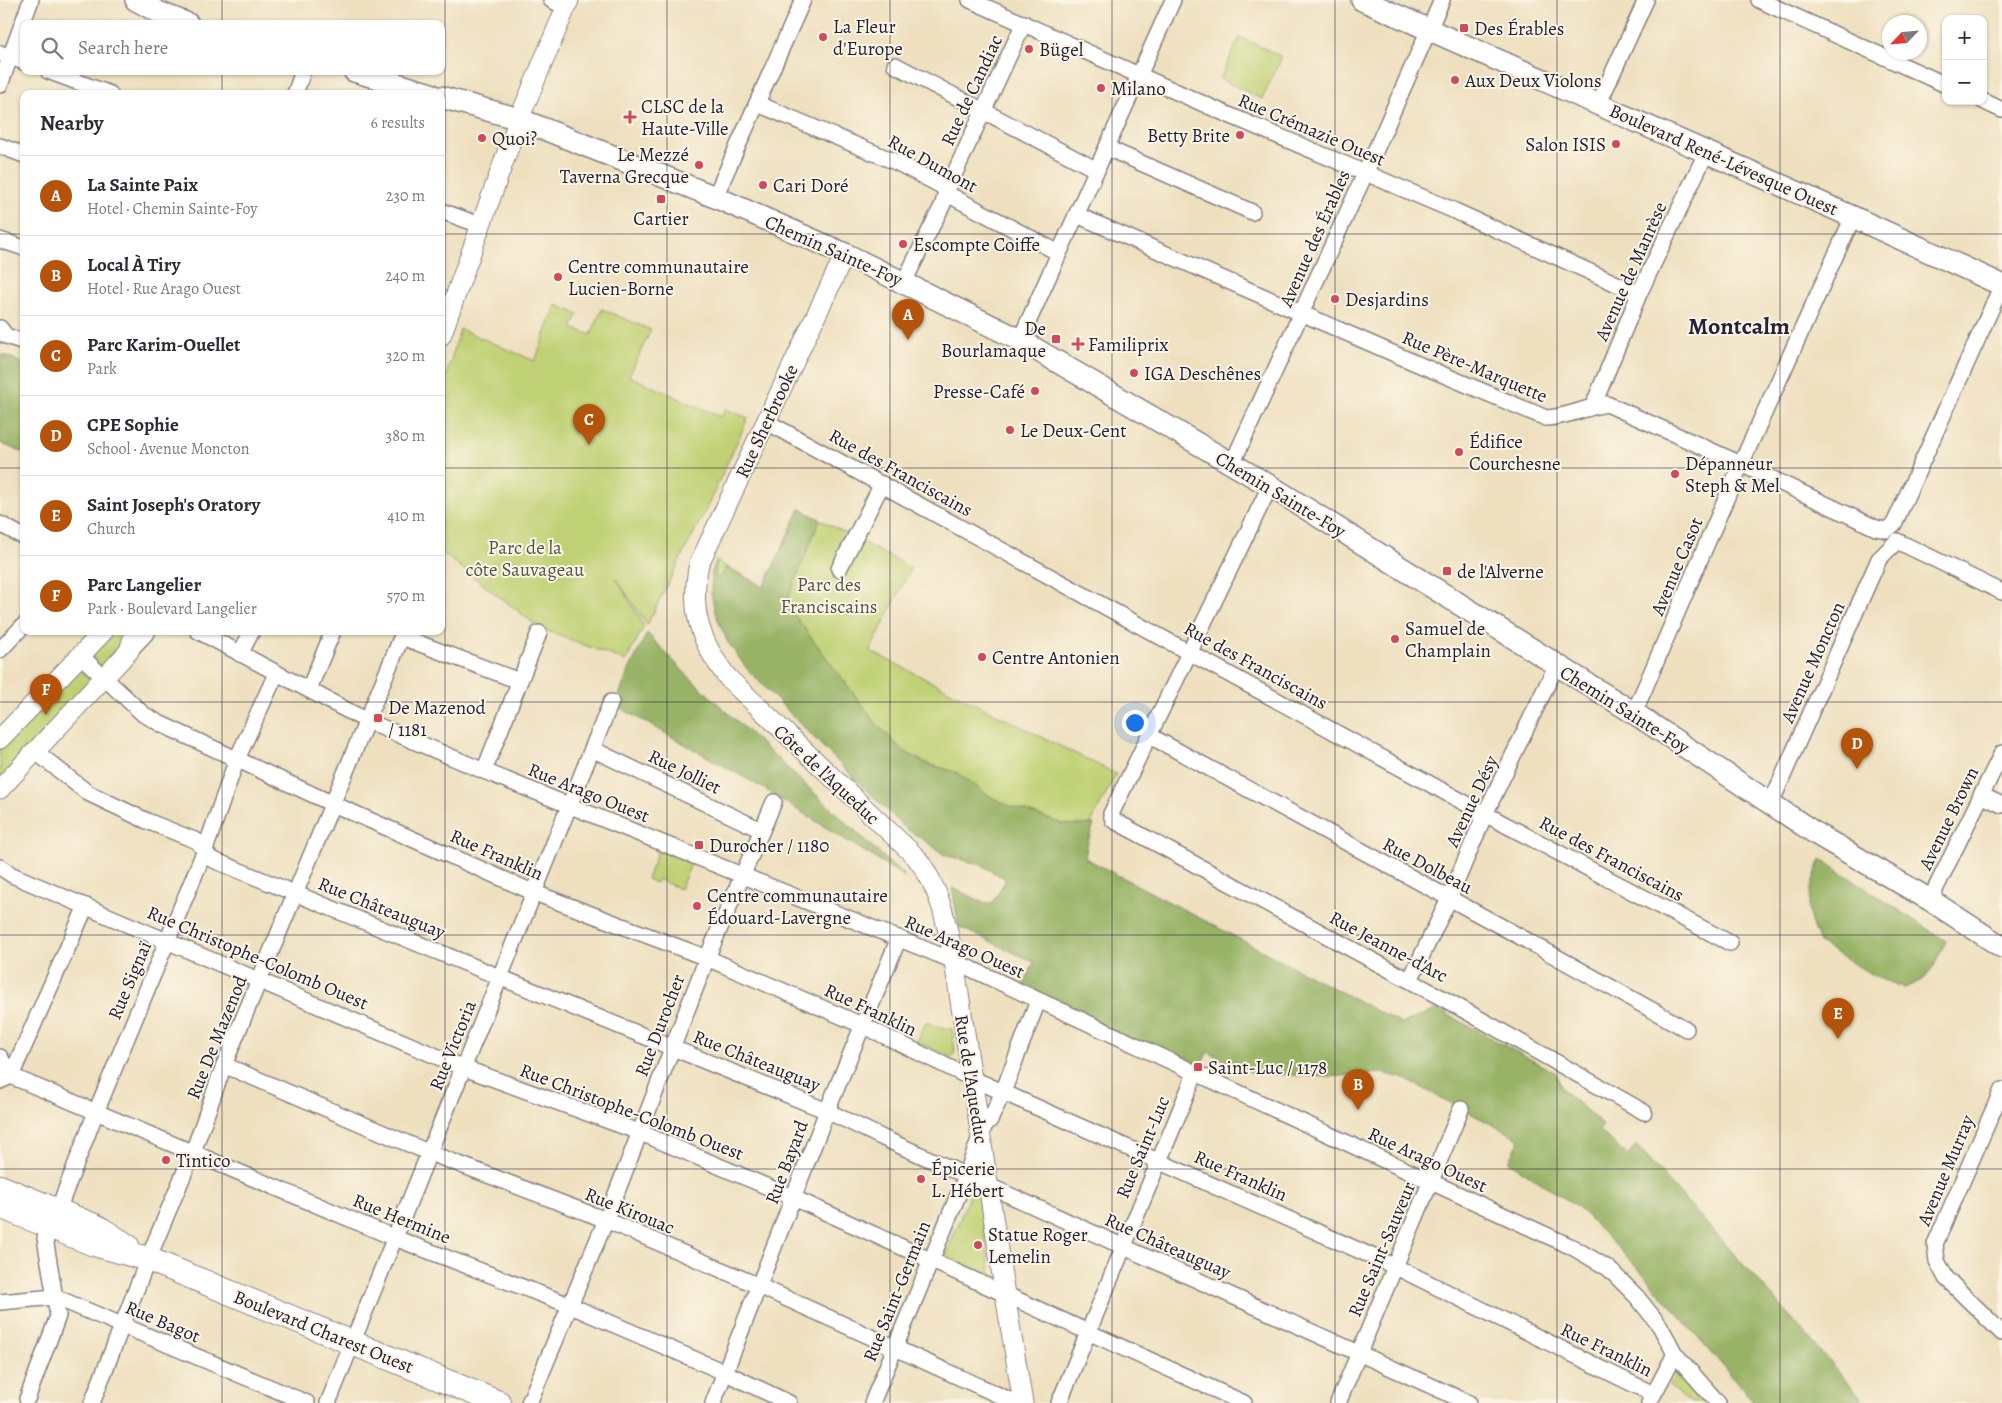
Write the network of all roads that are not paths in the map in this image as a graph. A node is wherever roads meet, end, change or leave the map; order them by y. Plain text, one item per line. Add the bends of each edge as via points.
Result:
1 (31, 0) edge
2 (136, 0) edge
3 (803, 0) edge
4 (970, 0) edge
5 (1174, 0) edge
6 (1362, 0) edge
7 (1442, 0) edge
8 (1646, 0) edge
9 (1759, 0) edge
10 (562, 2) edge
11 (24, 20) edge
12 (179, 20) edge
13 (1024, 23) junction
14 (1429, 30) junction
15 (20, 32) edge
16 (11, 58) edge
17 (895, 65) dead end
18 (59, 75) edge
19 (301, 75) edge
20 (367, 75) edge
21 (1140, 76) junction
22 (1942, 82) edge
23 (0, 86) edge
24 (99, 90) edge
25 (296, 90) edge
26 (418, 90) edge
27 (445, 98) edge
28 (1599, 103) junction
29 (1987, 103) edge
30 (758, 104) junction
31 (2002, 110) edge
32 (983, 111) junction
33 (519, 119) junction
34 (0, 146) edge
35 (1107, 148) junction
36 (1706, 153) junction
37 (20, 154) edge
38 (1097, 170) junction
39 (1365, 174) junction
40 (946, 192) junction
41 (715, 197) junction
42 (445, 212) edge
43 (1252, 212) dead end
44 (1076, 216) junction
45 (1854, 217) junction
46 (480, 224) junction
47 (0, 240) edge
48 (20, 247) edge
49 (1058, 253) junction
50 (845, 254) junction
51 (904, 282) junction
52 (2002, 285) edge
53 (1639, 294) junction
54 (446, 306) edge
55 (1302, 313) junction
56 (0, 328) edge
57 (1020, 340) junction
58 (20, 341) edge
59 (1593, 406) junction
60 (765, 421) junction
61 (1232, 464) junction
62 (1742, 464) junction
63 (882, 484) junction
64 (1270, 486) junction
65 (0, 524) edge
66 (20, 535) edge
67 (840, 569) dead end
68 (694, 591) joint
69 (2002, 592) edge
70 (20, 630) edge
71 (539, 633) dead end
72 (100, 635) edge
73 (134, 635) edge
74 (144, 635) edge
75 (205, 635) edge
76 (250, 635) edge
77 (332, 635) edge
78 (403, 635) edge
79 (405, 635) edge
80 (0, 650) edge
81 (129, 651) junction
82 (1191, 652) junction
83 (240, 654) junction
84 (81, 656) junction
85 (1556, 666) junction
86 (276, 674) junction
87 (103, 678) junction
88 (519, 681) junction
89 (309, 689) junction
90 (611, 702) dead end
91 (1634, 713) junction
92 (366, 721) junction
93 (1150, 736) junction
94 (0, 740) edge
95 (592, 749) junction
96 (36, 752) junction
97 (2002, 753) edge
98 (237, 759) junction
99 (484, 771) junction
100 (0, 789) edge
101 (1981, 795) junction
102 (774, 802) dead end
103 (1771, 803) junction
104 (333, 804) junction
105 (570, 805) junction
106 (2002, 805) edge
107 (1485, 814) junction
108 (761, 830) junction
109 (205, 850) junction
110 (0, 867) edge
111 (742, 874) junction
112 (535, 893) junction
113 (295, 894) junction
114 (1449, 899) junction
115 (1930, 900) junction
116 (86, 906) junction
117 (900, 938) junction
118 (168, 940) junction
119 (1730, 942) dead end
120 (2002, 947) edge
121 (707, 958) junction
122 (954, 961) junction
123 (501, 978) junction
124 (260, 980) junction
125 (1410, 980) junction
126 (1038, 1001) junction
127 (864, 1026) junction
128 (1686, 1029) dead end
129 (672, 1047) junction
130 (0, 1057) edge
131 (224, 1064) junction
132 (464, 1068) junction
133 (1195, 1074) junction
134 (5, 1078) edge
135 (971, 1078) junction
136 (2002, 1090) edge
137 (1003, 1092) junction
138 (1461, 1110) dead end
139 (827, 1111) junction
140 (96, 1112) junction
141 (1644, 1112) dead end
142 (639, 1132) junction
143 (981, 1134) junction
144 (193, 1152) junction
145 (430, 1153) junction
146 (1159, 1160) junction
147 (966, 1176) junction
148 (1431, 1182) junction
149 (988, 1185) junction
150 (0, 1187) edge
151 (794, 1198) junction
152 (0, 1206) edge
153 (55, 1219) junction
154 (606, 1220) junction
155 (395, 1238) junction
156 (1122, 1246) junction
157 (148, 1259) junction
158 (930, 1261) junction
159 (1394, 1266) junction
160 (759, 1286) junction
161 (1005, 1295) junction
162 (55, 1297) junction
163 (0, 1302) edge
164 (569, 1304) junction
165 (122, 1325) junction
166 (1088, 1333) junction
167 (2002, 1333) edge
168 (354, 1343) junction
169 (894, 1348) junction
170 (1359, 1353) junction
171 (1675, 1354) junction
172 (726, 1373) junction
173 (1651, 1398) edge
174 (27, 1399) dead end
175 (92, 1403) edge
176 (308, 1403) edge
177 (328, 1403) edge
178 (499, 1403) edge
179 (529, 1403) edge
180 (714, 1403) edge
181 (789, 1403) edge
182 (872, 1403) edge
183 (1016, 1403) edge
184 (1023, 1403) edge
185 (1059, 1403) edge
186 (1244, 1403) edge
187 (1338, 1403) edge
188 (1469, 1403) edge
189 (1718, 1403) edge

1 - 11 street
2 - 12 main road
3 - 30 street
4 - 13 street, Rue Crémazie Ouest
5 - 21 street
6 - 14 main road, Boulevard René-Lévesque Ouest
7 - 14 street, Avenue des Érables
8 - 28 street
9 - 22 street
10 - 33 street
13 - 21 street, Rue Crémazie Ouest
13 - 32 street, Rue de Candiac
14 - 28 main road, Boulevard René-Lévesque Ouest
14 - 39 street, Avenue des Érables
15 - 16 street
16 - 23 street
17 - 32 street
18 - 24 street
19 - 25 street
20 - 26 main road
21 - 35 street
21 - 39 street, Rue Crémazie Ouest
27 - 33 main road, Chemin Sainte-Foy
28 - 36 main road, Boulevard René-Lévesque Ouest
29 - 31 street
30 - 40 street, Rue Dumont via 898,164
30 - 41 street
32 - 38 street
32 - 40 street, Rue de Candiac
33 - 41 main road, Chemin Sainte-Foy
33 - 46 street
34 - 37 street
35 - 38 street
35 - 43 street
36 - 45 main road, Boulevard René-Lévesque Ouest
36 - 53 street, Avenue de Manrèse
38 - 44 street
39 - 53 street, Rue Crémazie Ouest
39 - 55 street, Avenue des Érables
40 - 49 street, Rue Dumont
40 - 51 street, Rue de Candiac
41 - 50 main road, Chemin Sainte-Foy
42 - 46 street
44 - 49 street
44 - 55 street, Rue Père-Marquette
45 - 52 main road, Boulevard René-Lévesque Ouest
45 - 62 street, Avenue Casot
46 - 54 street
47 - 48 street
49 - 57 street
50 - 51 main road, Chemin Sainte-Foy
50 - 60 street, Rue Sherbrooke
51 - 57 main road, Chemin Sainte-Foy
52 - 62 street, Rue Père-Marquette via 1894,524 1886,530
53 - 59 street, Avenue de Manrèse
55 - 59 street, Rue Père-Marquette via 1546,418 1562,418
55 - 61 street, Avenue des Érables
56 - 58 street via 6,336
57 - 61 main road, Chemin Sainte-Foy
59 - 62 street, Rue Père-Marquette via 1607,404
60 - 63 street, Rue des Franciscains
60 - 68 street, Rue Sherbrooke via 699,564
61 - 64 main road, Chemin Sainte-Foy
62 - 91 street, Avenue Casot
63 - 67 street
63 - 82 street, Rue des Franciscains
64 - 82 street
64 - 85 main road, Chemin Sainte-Foy
65 - 66 street
68 - 122 street, Côte de l'Aqueduc via 702,637 728,678 927,871 938,895
69 - 103 street, Avenue Moncton via 1897,541 1879,559
70 - 80 street
71 - 88 street
72 - 84 street
73 - 81 street
74 - 81 street
75 - 83 street, Rue Arago Ouest
76 - 83 street
77 - 89 street
78 - 92 street, Rue De Mazenod
79 - 88 street
81 - 87 street
82 - 93 street
82 - 107 street, Rue des Franciscains
83 - 86 street, Rue Arago Ouest
84 - 87 street, Rue Franklin
84 - 94 street
85 - 91 main road, Chemin Sainte-Foy
85 - 107 street, Avenue Désy
86 - 89 street, Rue Arago Ouest
86 - 98 street, Rue Signaï
87 - 96 street
87 - 98 street, Rue Franklin via 143,714
88 - 99 street
89 - 92 street, Rue Arago Ouest
90 - 95 street, Rue Victoria
91 - 103 main road, Chemin Sainte-Foy
92 - 99 street, Rue Arago Ouest
92 - 104 street, Rue De Mazenod
93 - 114 street, Rue Dolbeau
93 - 125 street, Rue Jeanne-d'Arc via 1111,814 1113,820
95 - 105 street, Rue Victoria
95 - 108 street, Rue Jolliet
96 - 100 street
96 - 109 street, Rue Châteauguay via 88,793 197,840
97 - 101 street, Avenue Brown
98 - 104 street, Rue Franklin
98 - 109 street, Rue Signaï
99 - 105 street, Rue Arago Ouest
101 - 106 street
101 - 115 street, Avenue Brown
102 - 108 street, Rue Durocher
103 - 115 main road, Chemin Sainte-Foy
104 - 112 street, Rue Franklin
104 - 113 street, Rue De Mazenod
105 - 111 street, Rue Arago Ouest
105 - 112 street, Rue Victoria
107 - 114 street, Avenue Désy
107 - 119 street, Rue des Franciscains
108 - 111 street, Rue Durocher
109 - 113 street, Rue Châteauguay via 211,859
109 - 118 street, Rue Signaï
110 - 116 street, Rue Christophe-Colomb Ouest
111 - 117 street, Rue Arago Ouest
111 - 121 street, Rue Durocher
112 - 121 street, Rue Franklin
112 - 123 street, Rue Victoria
113 - 123 street, Rue Châteauguay
113 - 124 street, Rue De Mazenod
114 - 125 street, Avenue Désy
114 - 128 street, Rue Dolbeau
115 - 120 main road, Chemin Sainte-Foy
116 - 118 street, Rue Christophe-Colomb Ouest
116 - 134 street
117 - 122 street, Rue Arago Ouest
117 - 127 street, Rue Bayard
118 - 124 street, Rue Christophe-Colomb Ouest
118 - 140 street, Rue Signaï
121 - 127 street, Rue Franklin
121 - 129 street, Rue Durocher
122 - 126 street, Rue Arago Ouest
122 - 135 street, Rue de l'Aqueduc
123 - 129 street, Rue Châteauguay
123 - 132 street, Rue Victoria
124 - 131 street, Rue De Mazenod
124 - 132 street, Rue Christophe-Colomb Ouest
125 - 141 street, Rue Jeanne-d'Arc
126 - 133 street, Rue Arago Ouest
126 - 137 street, Rue Saint-Germain
127 - 135 street, Rue Franklin
127 - 139 street, Rue Bayard
129 - 139 street, Rue Châteauguay
129 - 142 street, Rue Durocher
130 - 134 street
131 - 144 street, Rue De Mazenod
131 - 145 street, Rue Kirouac
132 - 142 street, Rue Christophe-Colomb Ouest
132 - 145 street, Rue Victoria
133 - 146 street, Rue Saint-Luc
133 - 148 street, Rue Arago Ouest
134 - 140 street, Rue Hermine
135 - 137 street, Rue Franklin
135 - 143 street, Rue de l'Aqueduc
136 - 167 street, Avenue Murray via 1935,1244 1937,1261 1946,1278
137 - 143 street, Rue Saint-Germain
137 - 146 street, Rue Franklin
138 - 148 street, Rue Saint-Sauveur
139 - 147 street, Rue Châteauguay
139 - 151 street, Rue Bayard
140 - 144 street, Rue Hermine
140 - 153 street, Rue Signaï
142 - 151 street, Rue Christophe-Colomb Ouest
142 - 154 street, Rue Durocher
143 - 147 street, Rue Saint-Germain
143 - 149 street, Rue de l'Aqueduc
144 - 155 street, Rue Hermine
144 - 157 street, Rue De Mazenod
145 - 154 street, Rue Kirouac
145 - 155 street, Rue Victoria
146 - 156 street, Rue Saint-Luc
146 - 159 street, Rue Franklin
147 - 149 street, Rue Châteauguay
147 - 158 street, Rue Saint-Germain
148 - 159 street, Rue Saint-Sauveur
148 - 171 street, Rue Arago Ouest via 1572,1247 1608,1268 1660,1326
149 - 156 street, Rue Châteauguay
149 - 161 street, Rue de l'Aqueduc
150 - 153 main road, Boulevard Charest Ouest
151 - 158 street, Rue Christophe-Colomb Ouest
151 - 160 street, Rue Bayard
152 - 153 main road, Boulevard Charest Ouest
153 - 157 main road, Boulevard Charest Ouest via 97,1227
153 - 162 street, Rue Signaï via 45,1238
154 - 160 street, Rue Kirouac
154 - 164 street, Rue Durocher
155 - 164 street, Rue Hermine
155 - 168 street, Rue Victoria
156 - 166 street, Rue Saint-Luc
156 - 170 street, Rue Châteauguay
157 - 165 street, Rue De Mazenod
157 - 168 main road, Boulevard Charest Ouest
158 - 161 street, Rue Christophe-Colomb Ouest
158 - 169 street, Rue Saint-Germain
159 - 170 street, Rue Saint-Sauveur
159 - 173 street, Rue Franklin
160 - 169 street, Rue Kirouac
160 - 172 street, Rue Bayard
161 - 166 street, Rue Christophe-Colomb Ouest
161 - 184 street, Rue de l'Aqueduc
162 - 163 street, Rue Bagot
162 - 165 street, Rue Bagot
162 - 174 street, Rue Signaï via 58,1316
164 - 172 street, Rue Hermine
164 - 179 street, Rue Durocher
165 - 175 street, Rue De Mazenod
165 - 176 street, Rue Bagot
166 - 185 street, Rue Saint-Luc
166 - 186 street, Rue Christophe-Colomb Ouest
168 - 177 street, Rue Victoria
168 - 178 main road, Boulevard Charest Ouest
169 - 182 street, Rue Saint-Germain
169 - 183 street, Rue Kirouac
170 - 187 street, Rue Saint-Sauveur
170 - 188 street, Rue Châteauguay
171 - 173 street
171 - 189 street, Rue Arago Ouest
172 - 180 street, Rue Bayard
172 - 181 street, Rue Hermine

